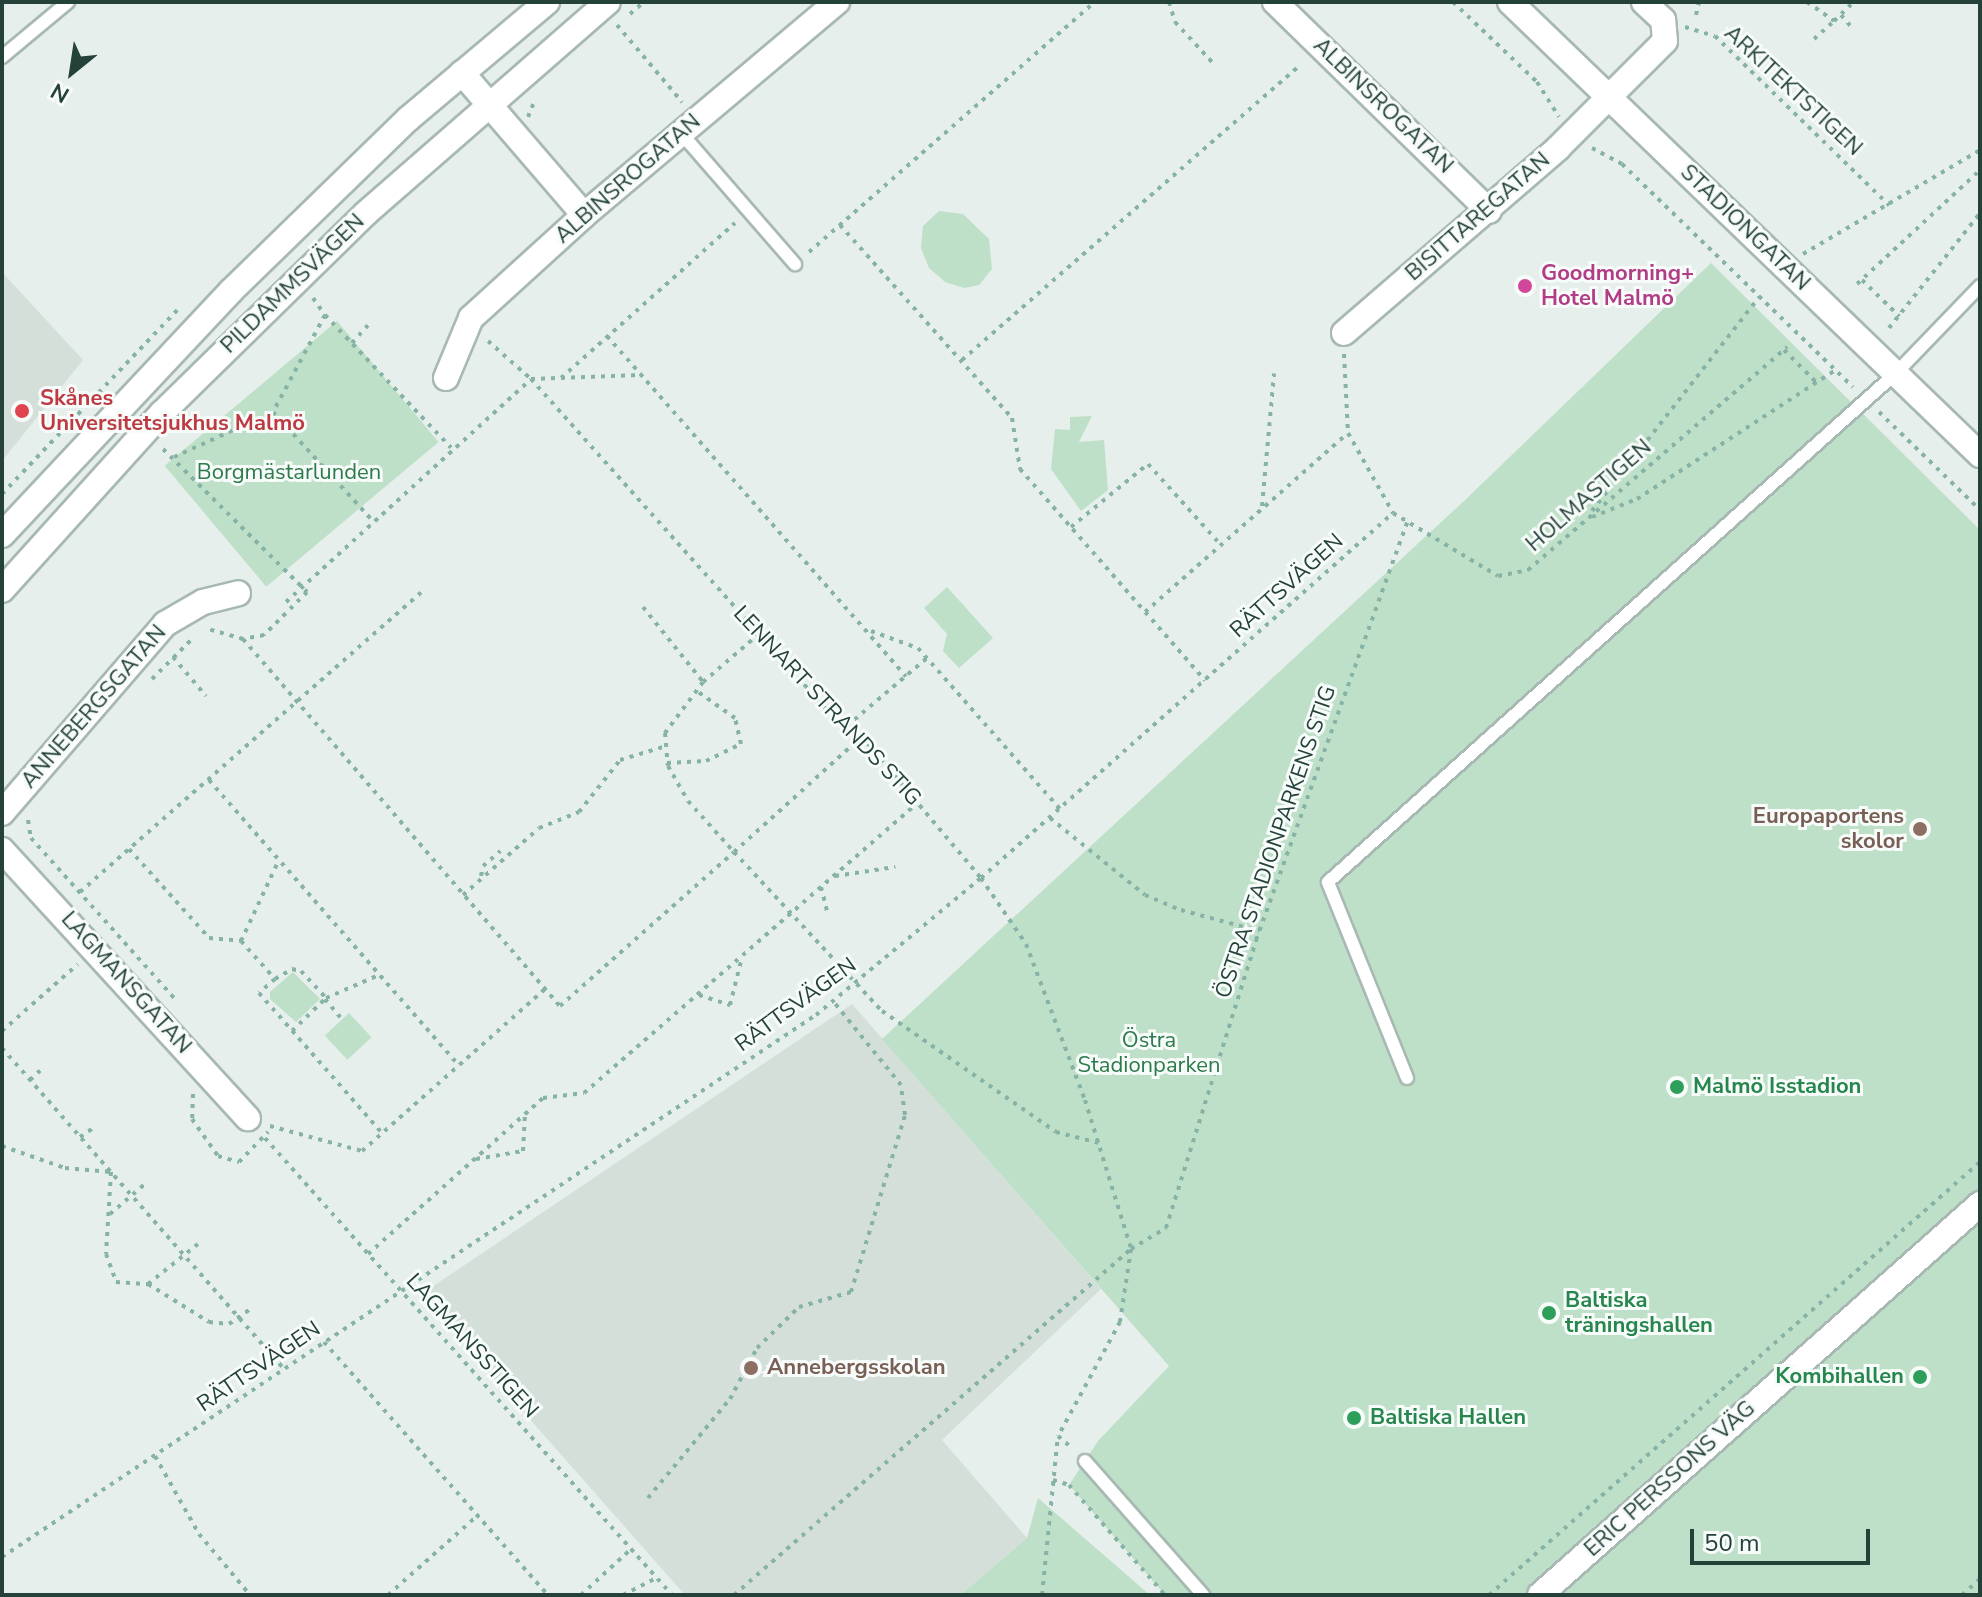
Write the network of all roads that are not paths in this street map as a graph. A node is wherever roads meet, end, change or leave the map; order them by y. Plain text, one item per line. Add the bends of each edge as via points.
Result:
1 (68, 2) edge
2 (547, 2) edge
3 (608, 2) edge
4 (837, 2) edge
5 (1275, 2) edge
6 (1510, 2) edge
7 (1644, 2) edge
8 (2, 57) edge
9 (462, 73) junction
10 (1609, 97) junction
11 (489, 103) junction
12 (688, 126) junction
13 (1489, 211) junction
14 (584, 215) junction
15 (795, 264) road end
16 (1980, 286) edge
17 (1344, 333) road end
18 (1896, 373) junction
19 (446, 378) dead end
20 (1980, 455) edge
21 (2, 535) edge
22 (2, 590) edge
23 (238, 593) dead end
24 (2, 813) edge
25 (2, 850) edge
26 (1407, 1078) dead end
27 (259, 1122) road end
28 (1980, 1204) edge
29 (1085, 1461) road end
30 (1203, 1595) edge
31 (1540, 1595) edge

1 - 8 lane
2 - 9 street, PILDAMMSVÄGEN
3 - 11 street, PILDAMMSVÄGEN
4 - 12 street, ALBINSROGATAN
5 - 13 street, ALBINSROGATAN
6 - 10 street, STADIONGATAN
7 - 10 street, BISITTAREGATAN via 1663,20 1665,41
9 - 11 street
9 - 21 street, PILDAMMSVÄGEN via 231,291
10 - 13 street, BISITTAREGATAN
10 - 18 street, STADIONGATAN
11 - 14 street
11 - 22 street, PILDAMMSVÄGEN via 365,214 162,413
12 - 14 street, ALBINSROGATAN
12 - 15 lane via 747,212
13 - 17 street, BISITTAREGATAN
14 - 19 street, ALBINSROGATAN via 471,318
16 - 18 lane
18 - 20 street, STADIONGATAN
18 - 26 lane via 1328,882
23 - 24 street, ANNEBERGSGATAN via 203,602 165,624
25 - 27 street, LAGMANSGATAN
28 - 31 street, ERIC PERSSONS VÄG
29 - 30 lane

